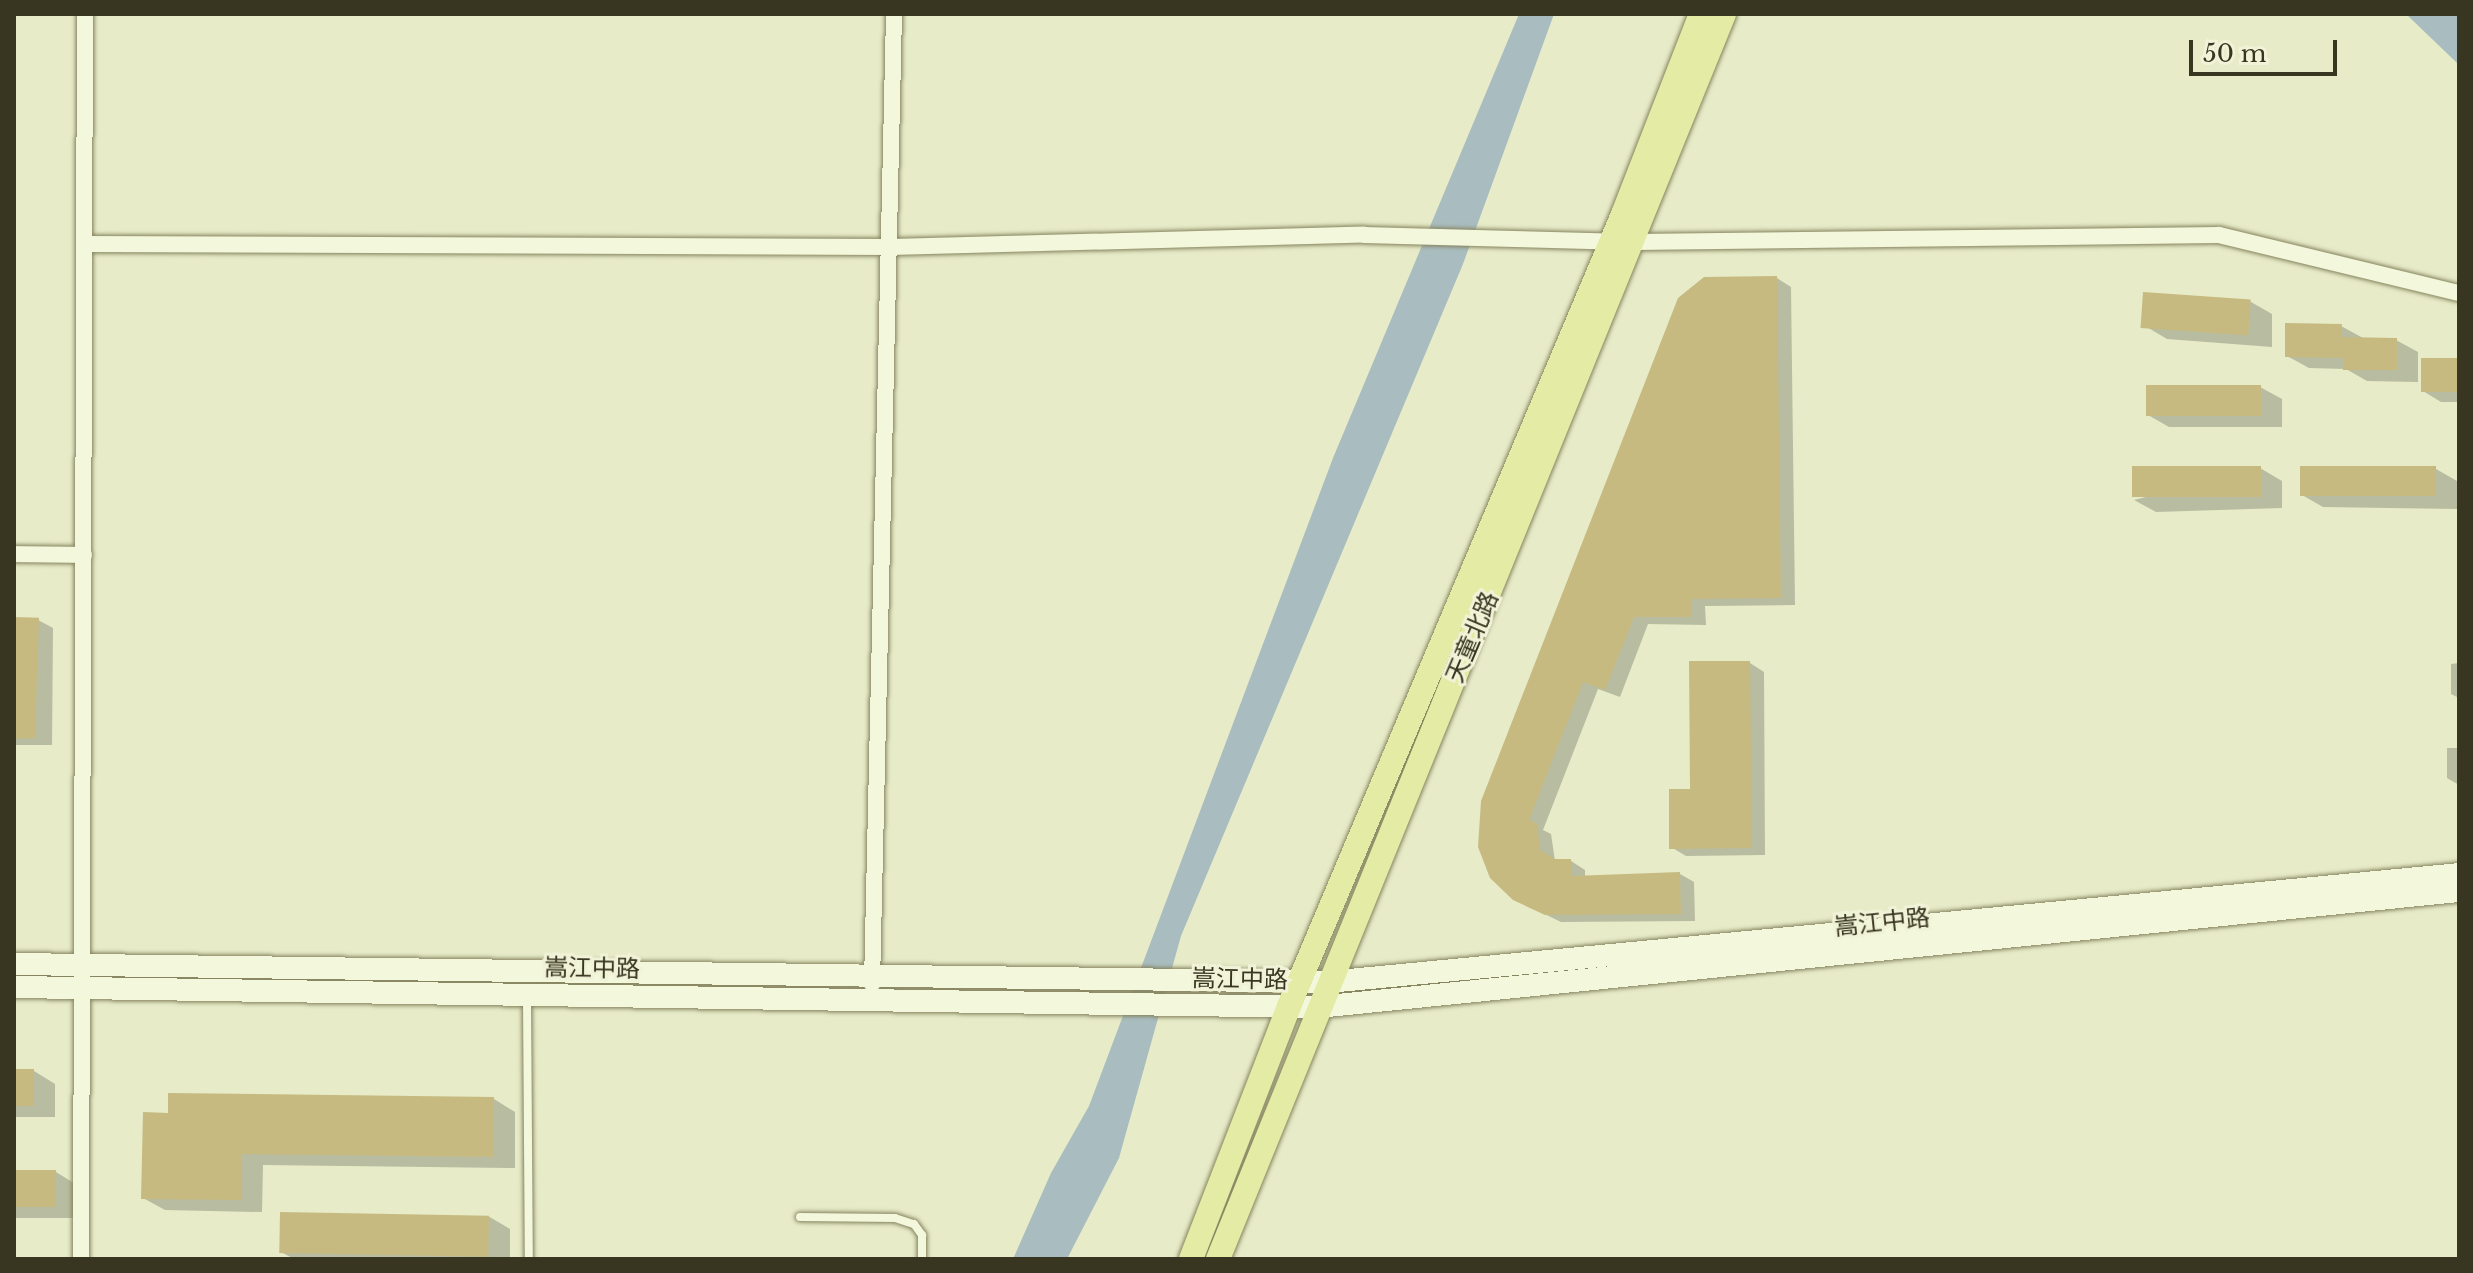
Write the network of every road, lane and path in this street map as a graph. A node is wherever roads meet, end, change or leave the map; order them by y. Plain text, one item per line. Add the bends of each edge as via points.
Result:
1 (85, 14) edge
2 (894, 14) edge
3 (1701, 14) edge
4 (1724, 14) edge
5 (1623, 241) junction
6 (85, 244) junction
7 (891, 247) junction
8 (2459, 293) edge
9 (14, 554) edge
10 (84, 555) junction
11 (2459, 874) edge
12 (2459, 891) edge
13 (14, 964) edge
14 (83, 965) junction
15 (1299, 982) junction
16 (1328, 982) junction
17 (872, 986) junction
18 (14, 987) edge
19 (83, 988) junction
20 (527, 993) junction
21 (1289, 1006) junction
22 (1318, 1007) junction
23 (800, 1217) dead end
24 (81, 1259) edge
25 (529, 1259) edge
26 (922, 1259) edge
27 (1191, 1259) edge
28 (1218, 1259) edge

1 - 6 street
2 - 7 street
3 - 5 main road via 1623,214
4 - 5 main road, 天童北路
5 - 7 street via 1364,235
5 - 8 street via 2219,235
5 - 15 main road
5 - 16 main road, 天童北路
6 - 7 street
6 - 10 street
7 - 17 street
9 - 10 street
10 - 14 street
11 - 16 main road, 嵩江中路
12 - 22 main road, 嵩江中路
13 - 14 main road, 嵩江中路
14 - 17 main road, 嵩江中路
14 - 19 street
15 - 16 main road, 嵩江中路
15 - 17 main road, 嵩江中路
15 - 21 main road
16 - 22 main road, 天童北路
17 - 20 main road, 嵩江中路
17 - 21 main road, 嵩江中路 via 1056,1002
18 - 19 main road, 嵩江中路
19 - 20 main road, 嵩江中路
19 - 24 street
20 - 25 lane
21 - 22 main road, 嵩江中路
21 - 27 main road
22 - 28 main road, 天童北路
23 - 26 lane via 895,1218 914,1224 922,1235

